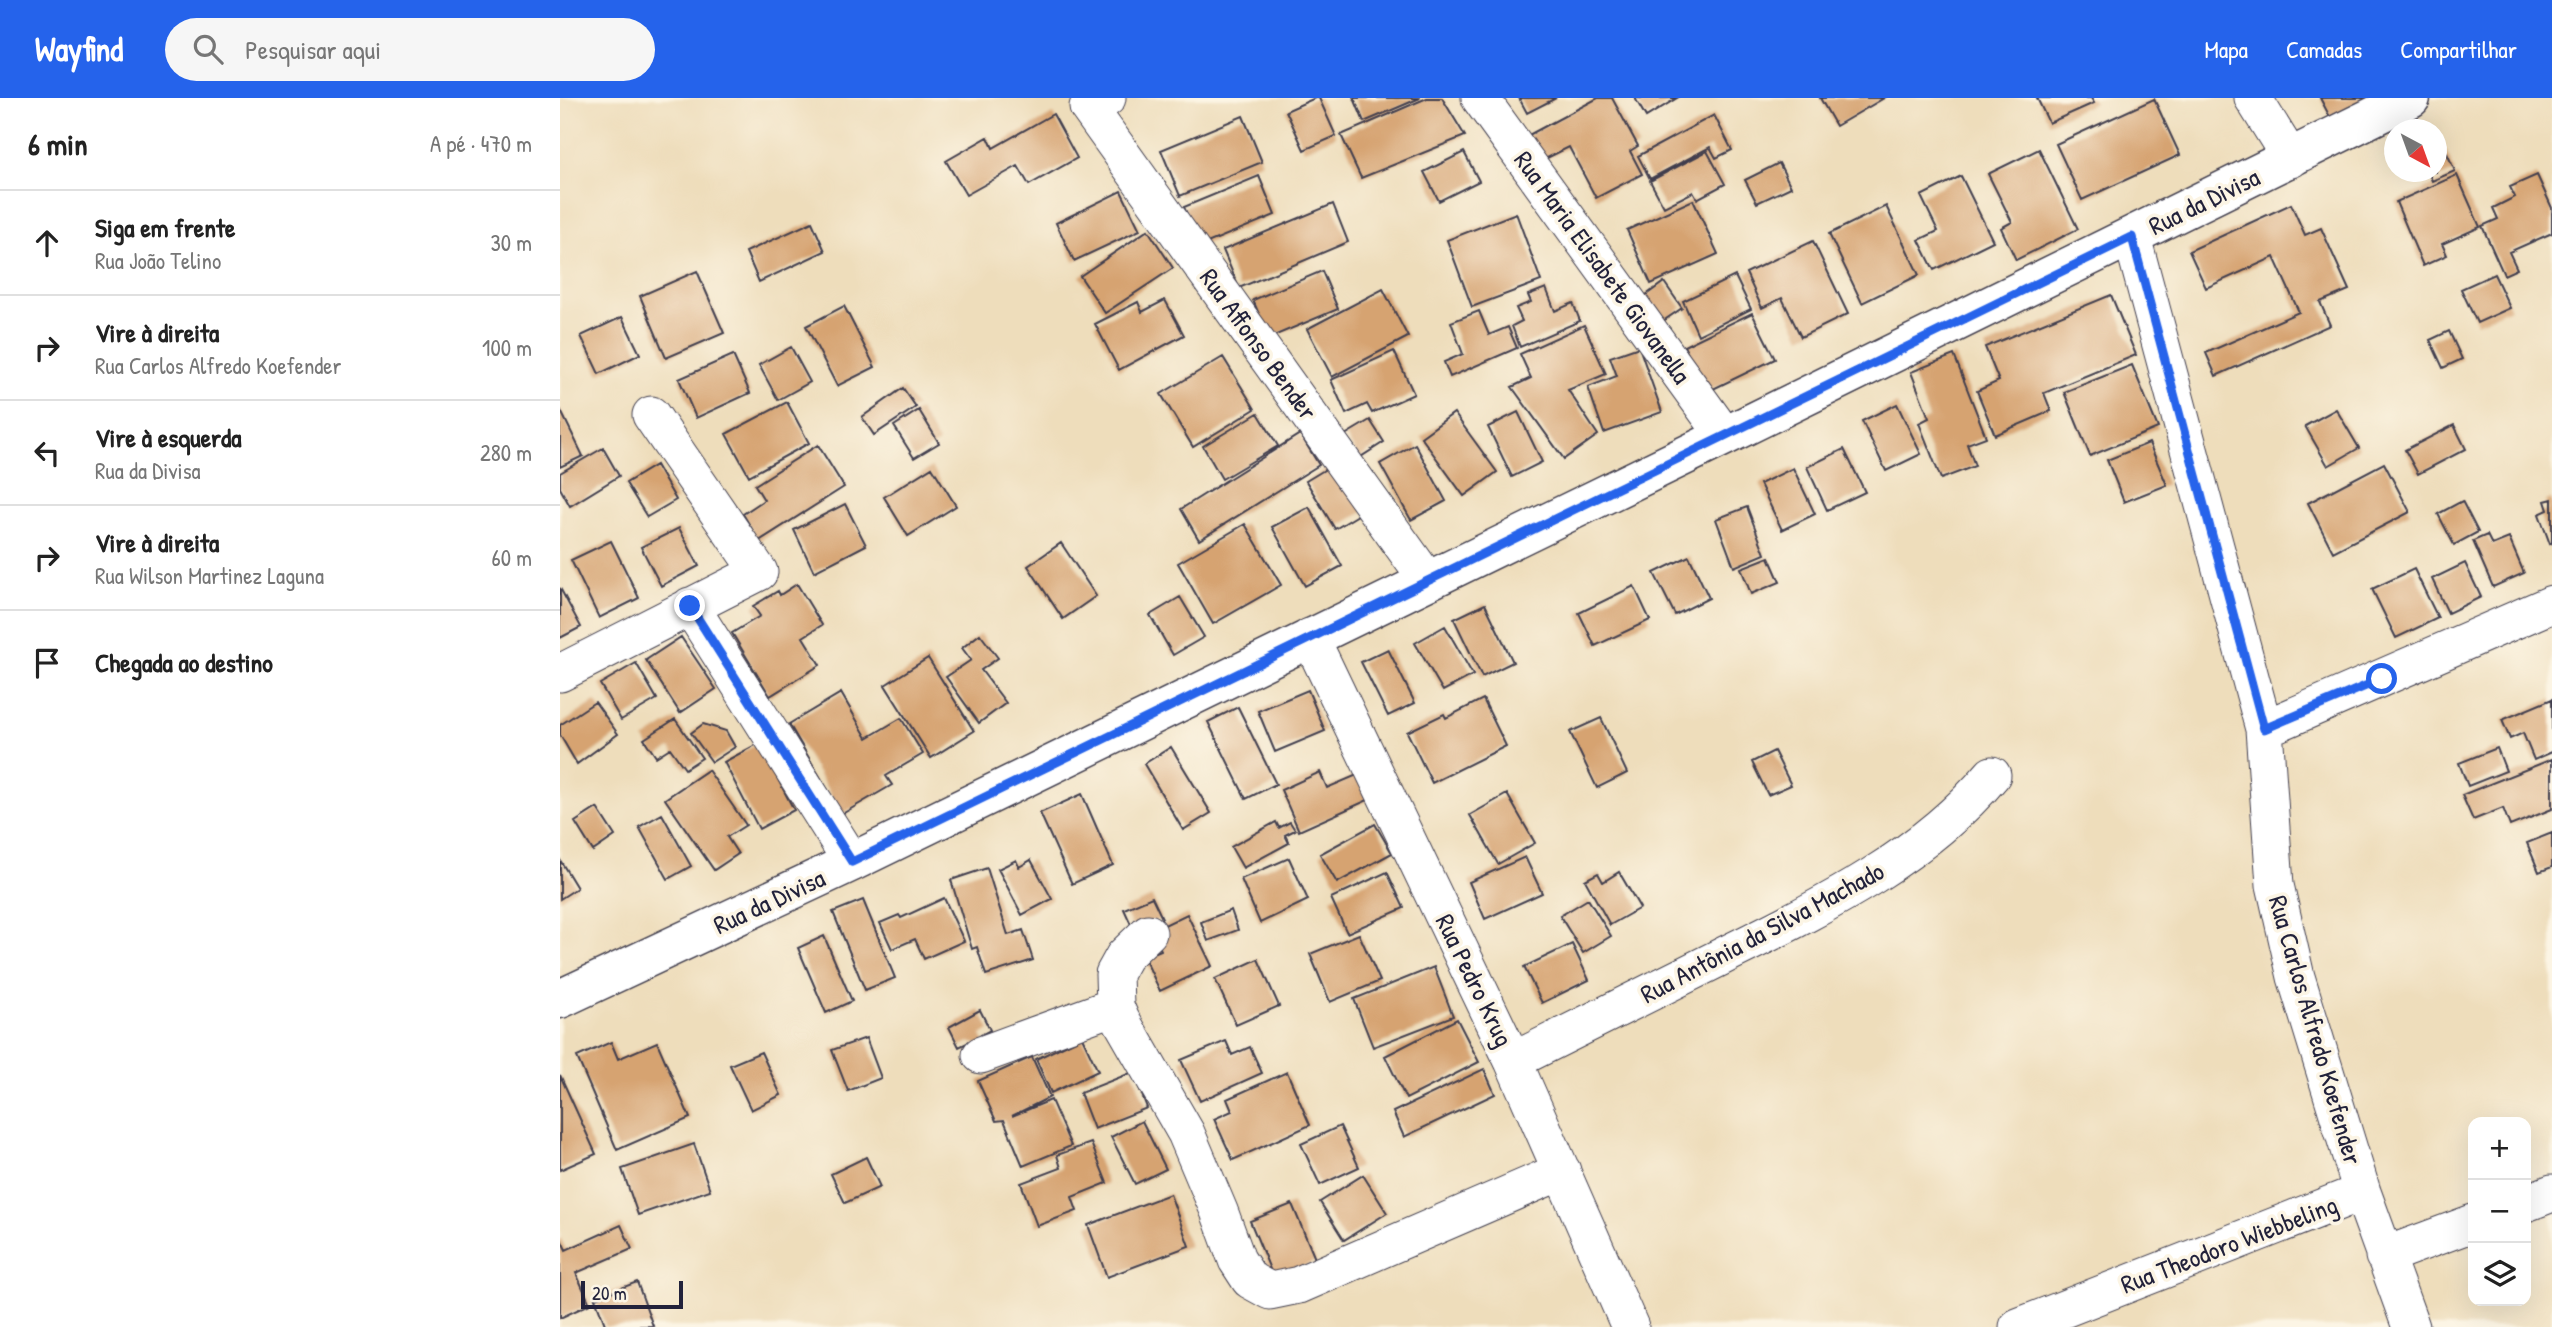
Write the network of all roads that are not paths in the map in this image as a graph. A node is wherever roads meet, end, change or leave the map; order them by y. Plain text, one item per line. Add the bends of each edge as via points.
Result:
1 (1480, 98) edge
2 (2253, 98) edge
3 (2411, 98) edge
4 (1098, 103) edge
5 (2291, 159) junction
6 (2132, 237) junction
7 (652, 415) dead end
8 (1726, 436) junction
9 (1427, 581) junction
10 (2552, 604) edge
11 (690, 606) junction
12 (1310, 637) junction
13 (560, 673) edge
14 (2264, 729) junction
15 (1992, 775) dead end
16 (852, 862) junction
17 (1148, 933) dead end
18 (560, 999) edge
19 (1115, 1006) junction
20 (981, 1055) dead end
21 (1513, 1061) junction
22 (1562, 1171) junction
23 (2362, 1192) junction
24 (2552, 1193) edge
25 (2531, 1201) edge
26 (2468, 1225) edge
27 (2384, 1256) junction
28 (1630, 1327) edge
29 (2018, 1327) edge
30 (2411, 1327) edge

1 - 8 street, Rua Maria Elisabete Giovanella
2 - 5 street
3 - 5 street, Rua da Divisa
4 - 9 street, Rua Affonso Bender
5 - 6 street, Rua da Divisa
6 - 8 street, Rua da Divisa
6 - 14 street, Rua Carlos Alfredo Koefender
7 - 11 street via 759,572
8 - 9 street, Rua da Divisa
9 - 12 street, Rua da Divisa
10 - 14 street
11 - 13 street
11 - 16 street
12 - 16 street, Rua da Divisa
12 - 21 street, Rua Pedro Krug
14 - 23 street, Rua Carlos Alfredo Koefender via 2274,885 2296,977
15 - 21 street, Rua Antônia da Silva Machado via 1946,822 1868,879
16 - 18 street, Rua da Divisa
17 - 19 street via 1124,956 1114,974
19 - 20 street
19 - 22 street via 1135,1049 1186,1133 1237,1260 1250,1280 1270,1291 1299,1284
21 - 22 street, Rua Pedro Krug
22 - 28 street, Rua Pedro Krug
23 - 27 street, Rua Carlos Alfredo Koefender
23 - 29 street, Rua Theodoro Wiebbeling
24 - 25 street
26 - 27 street
27 - 30 street, Rua Carlos Alfredo Koefender

